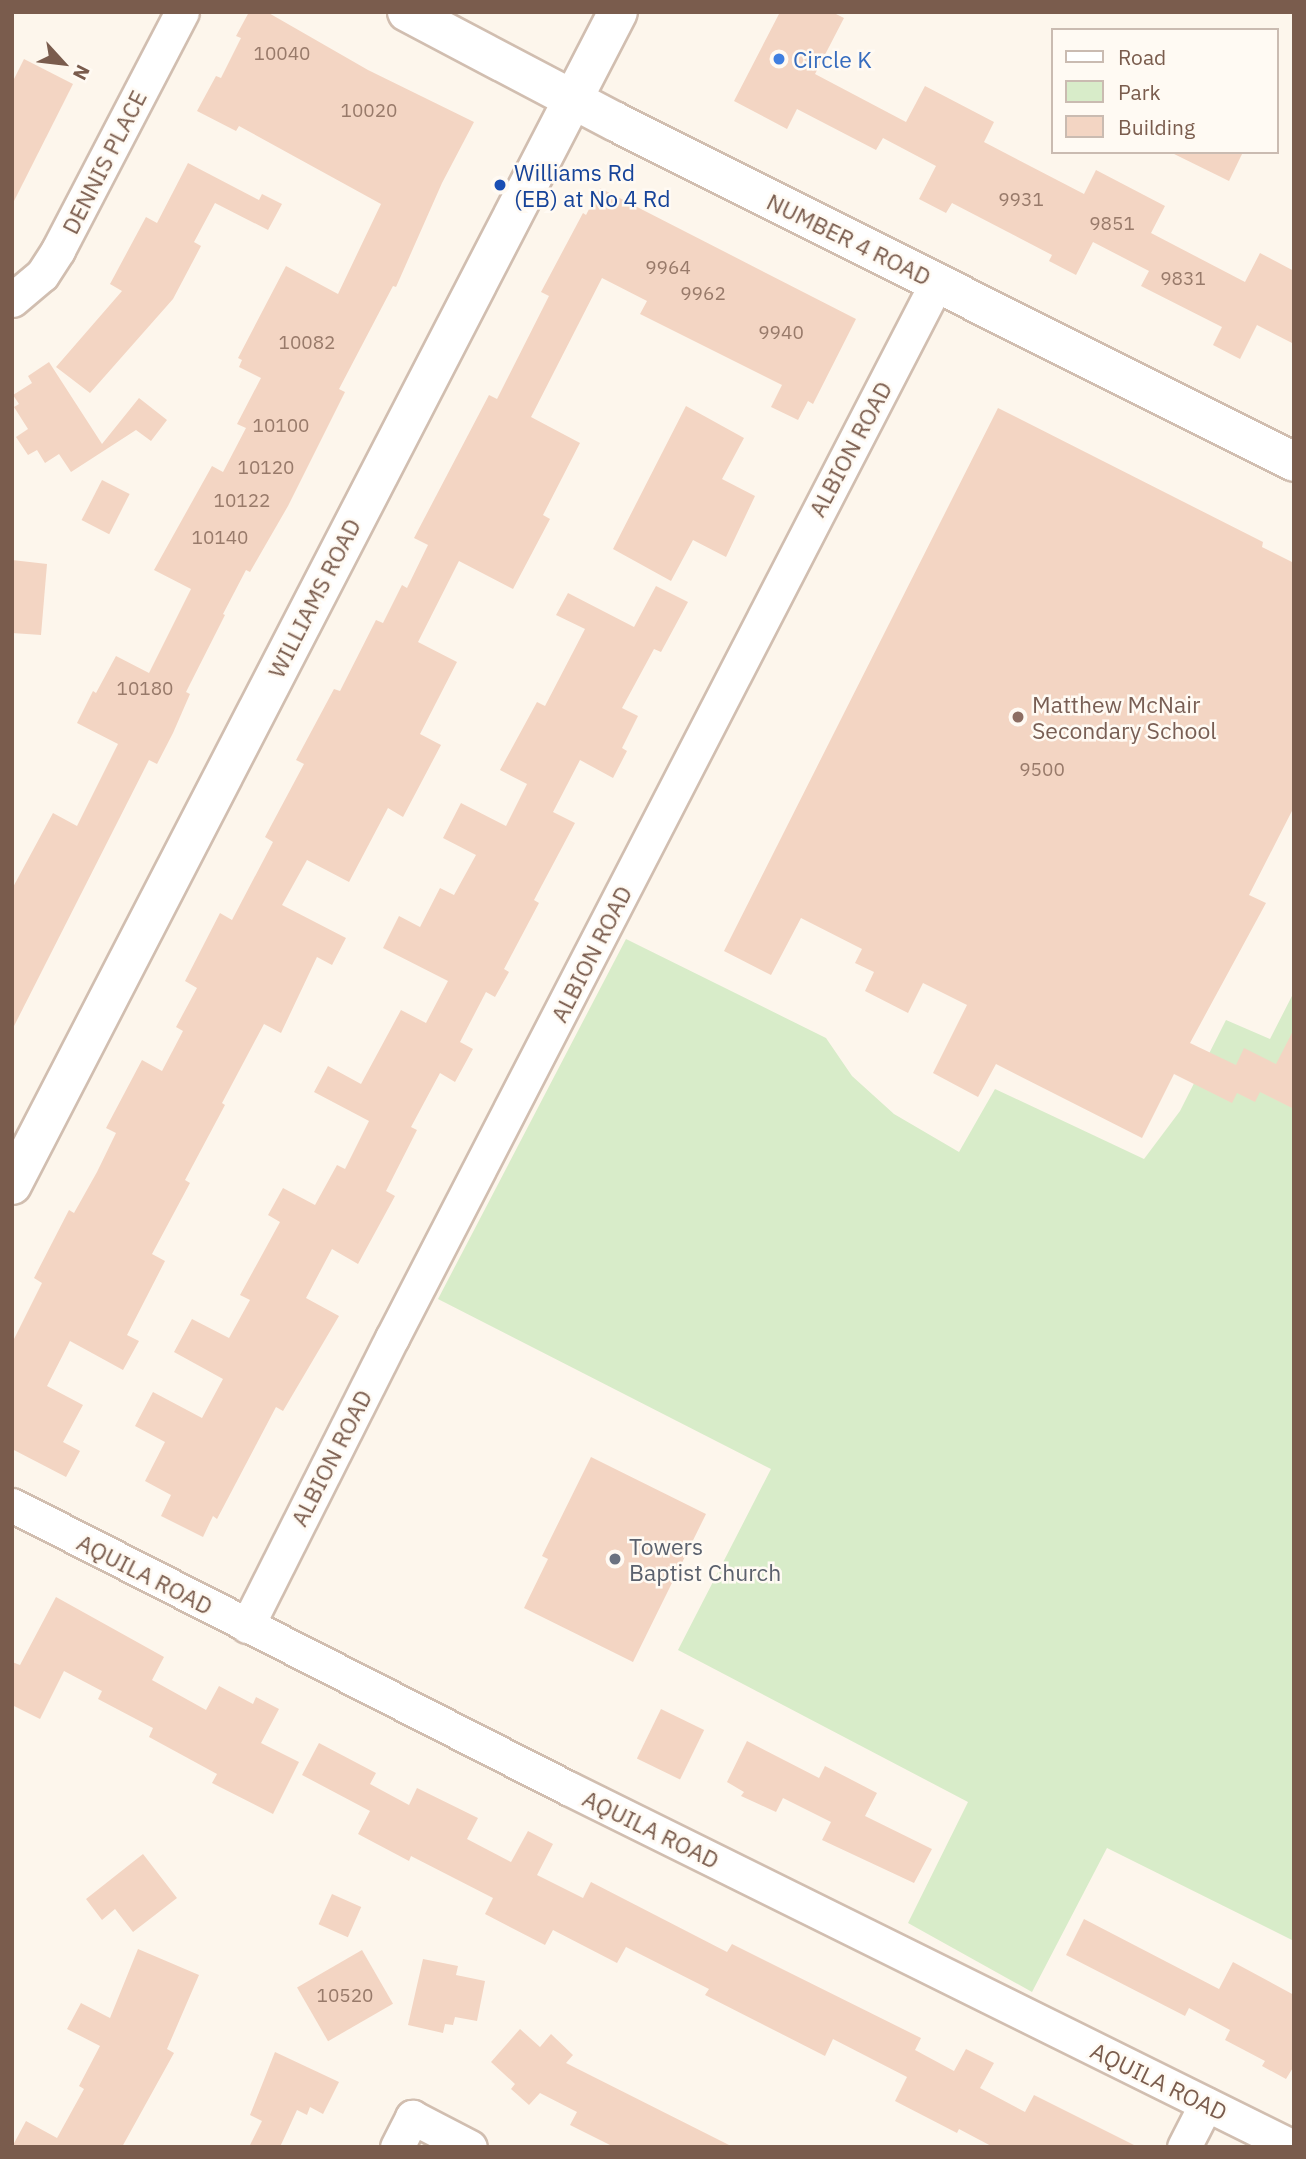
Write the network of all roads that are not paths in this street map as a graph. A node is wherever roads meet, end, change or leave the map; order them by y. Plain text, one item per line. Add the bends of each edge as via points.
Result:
1 (182, 12) edge
2 (407, 12) edge
3 (618, 12) edge
4 (573, 100) junction
5 (937, 282) junction
6 (12, 300) edge
7 (1294, 462) edge
8 (12, 1185) edge
9 (12, 1505) edge
10 (247, 1626) junction
11 (1206, 2104) junction
12 (397, 2147) edge
13 (470, 2147) edge
14 (1184, 2147) edge
15 (1293, 2147) edge

1 - 6 street, DENNIS PLACE via 58,250 42,275
2 - 4 street, NUMBER 4 ROAD
3 - 4 street, WILLIAMS ROAD
4 - 5 street, NUMBER 4 ROAD
4 - 8 street, WILLIAMS ROAD
5 - 7 street, NUMBER 4 ROAD
5 - 10 street, ALBION ROAD
9 - 10 street, AQUILA ROAD
10 - 11 street, AQUILA ROAD
11 - 14 street
11 - 15 street, AQUILA ROAD
12 - 13 street via 412,2117

